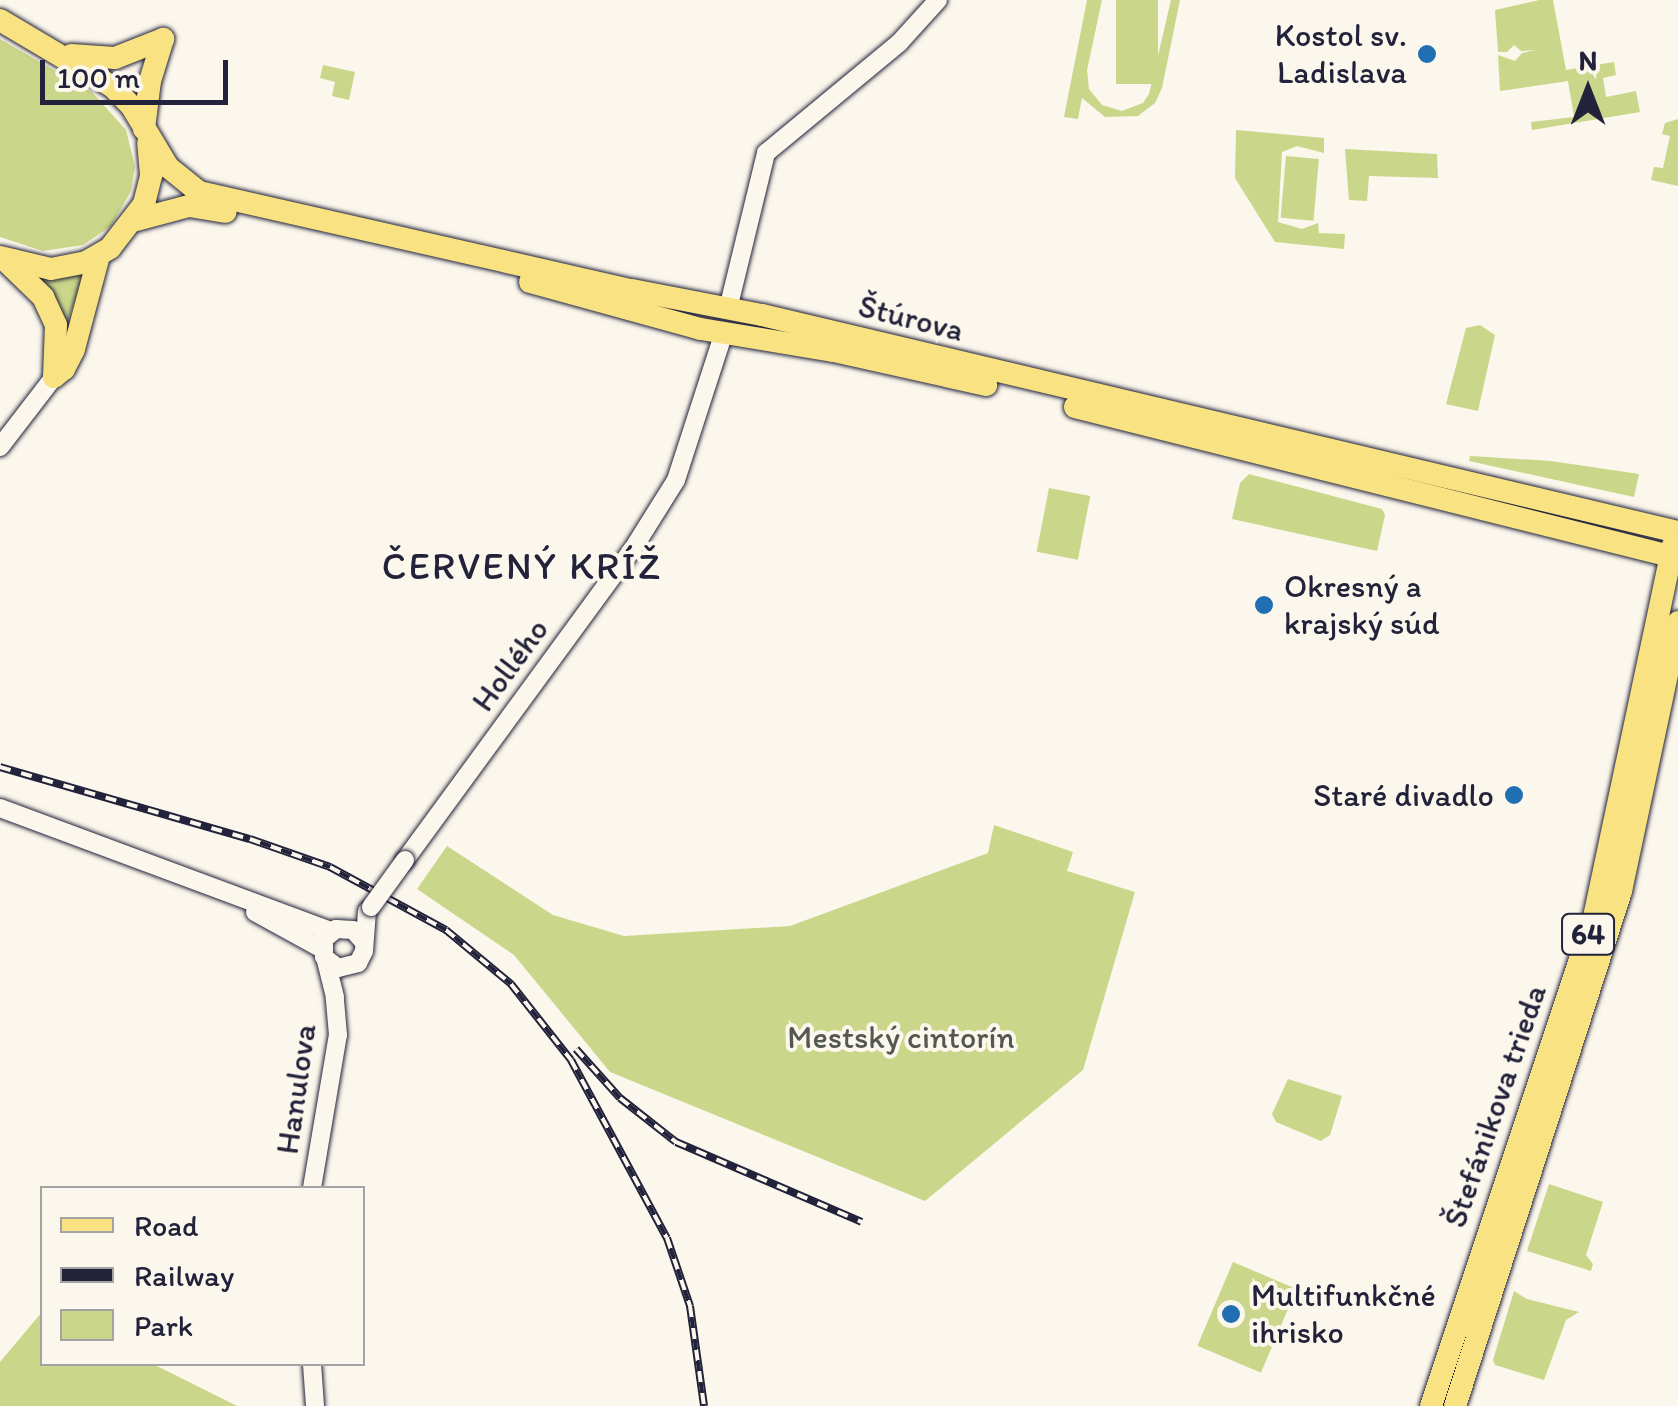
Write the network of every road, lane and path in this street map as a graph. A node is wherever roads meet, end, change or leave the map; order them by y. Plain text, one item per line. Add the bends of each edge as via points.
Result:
1 (938, 0) edge
2 (0, 20) edge
3 (58, 53) junction
4 (146, 134) junction
5 (173, 211) junction
6 (136, 220) junction
7 (99, 256) junction
8 (2, 258) edge
9 (86, 289) junction
10 (726, 321) junction
11 (54, 378) junction
12 (0, 447) edge
13 (1677, 532) edge
14 (1674, 556) edge
15 (1678, 622) edge
16 (1634, 792) junction
17 (0, 811) edge
18 (194, 878) junction
19 (369, 909) junction
20 (337, 929) junction
21 (362, 940) junction
22 (324, 955) junction
23 (346, 968) junction
24 (336, 997) junction
25 (1514, 1152) junction
26 (1537, 1159) junction
27 (312, 1186) edge
28 (1488, 1226) junction
29 (1511, 1235) junction
30 (312, 1366) edge
31 (315, 1406) edge
32 (1431, 1406) edge
33 (1455, 1406) edge

1 - 10 street, Hollého via 891,49 766,153
2 - 3 main road, Štúrova
3 - 4 main road, Štúrova via 113,87
3 - 4 main road via 107,59 163,39 150,81
4 - 6 main road via 151,175
4 - 10 main road, Štúrova via 178,180 199,192
5 - 6 main road, Štúrova
5 - 9 main road
5 - 10 main road, Štúrova via 206,208 501,275 654,318
6 - 7 main road
7 - 8 main road via 51,268
7 - 9 main road
8 - 11 main road via 43,298 56,325
9 - 11 main road via 74,349
10 - 13 main road, Štúrova
10 - 14 main road, Štúrova
10 - 19 street, Hollého, bridge via 676,480 628,556
11 - 12 street
13 - 14 main road, Štefánikova trieda / 64
14 - 16 main road, Štefánikova trieda / 64
15 - 16 main road, Štefánikova trieda / 64
16 - 25 main road, Štefánikova trieda / 64
16 - 26 main road, Štefánikova trieda / 64 via 1618,903
17 - 18 street
18 - 20 street
18 - 22 street
19 - 20 street, Hollého
19 - 21 street, Hollého
20 - 21 street
20 - 22 street
21 - 23 street, Hanulova via 361,958
22 - 23 street
22 - 24 street, Hanulova
23 - 24 street, Hanulova
24 - 27 street, Hanulova via 338,1035
25 - 26 main road
25 - 28 main road, Štefánikova trieda / 64
26 - 29 main road, Štefánikova trieda / 64
28 - 29 main road
28 - 32 main road, Štefánikova trieda / 64
29 - 33 main road, Štefánikova trieda / 64
30 - 31 street

